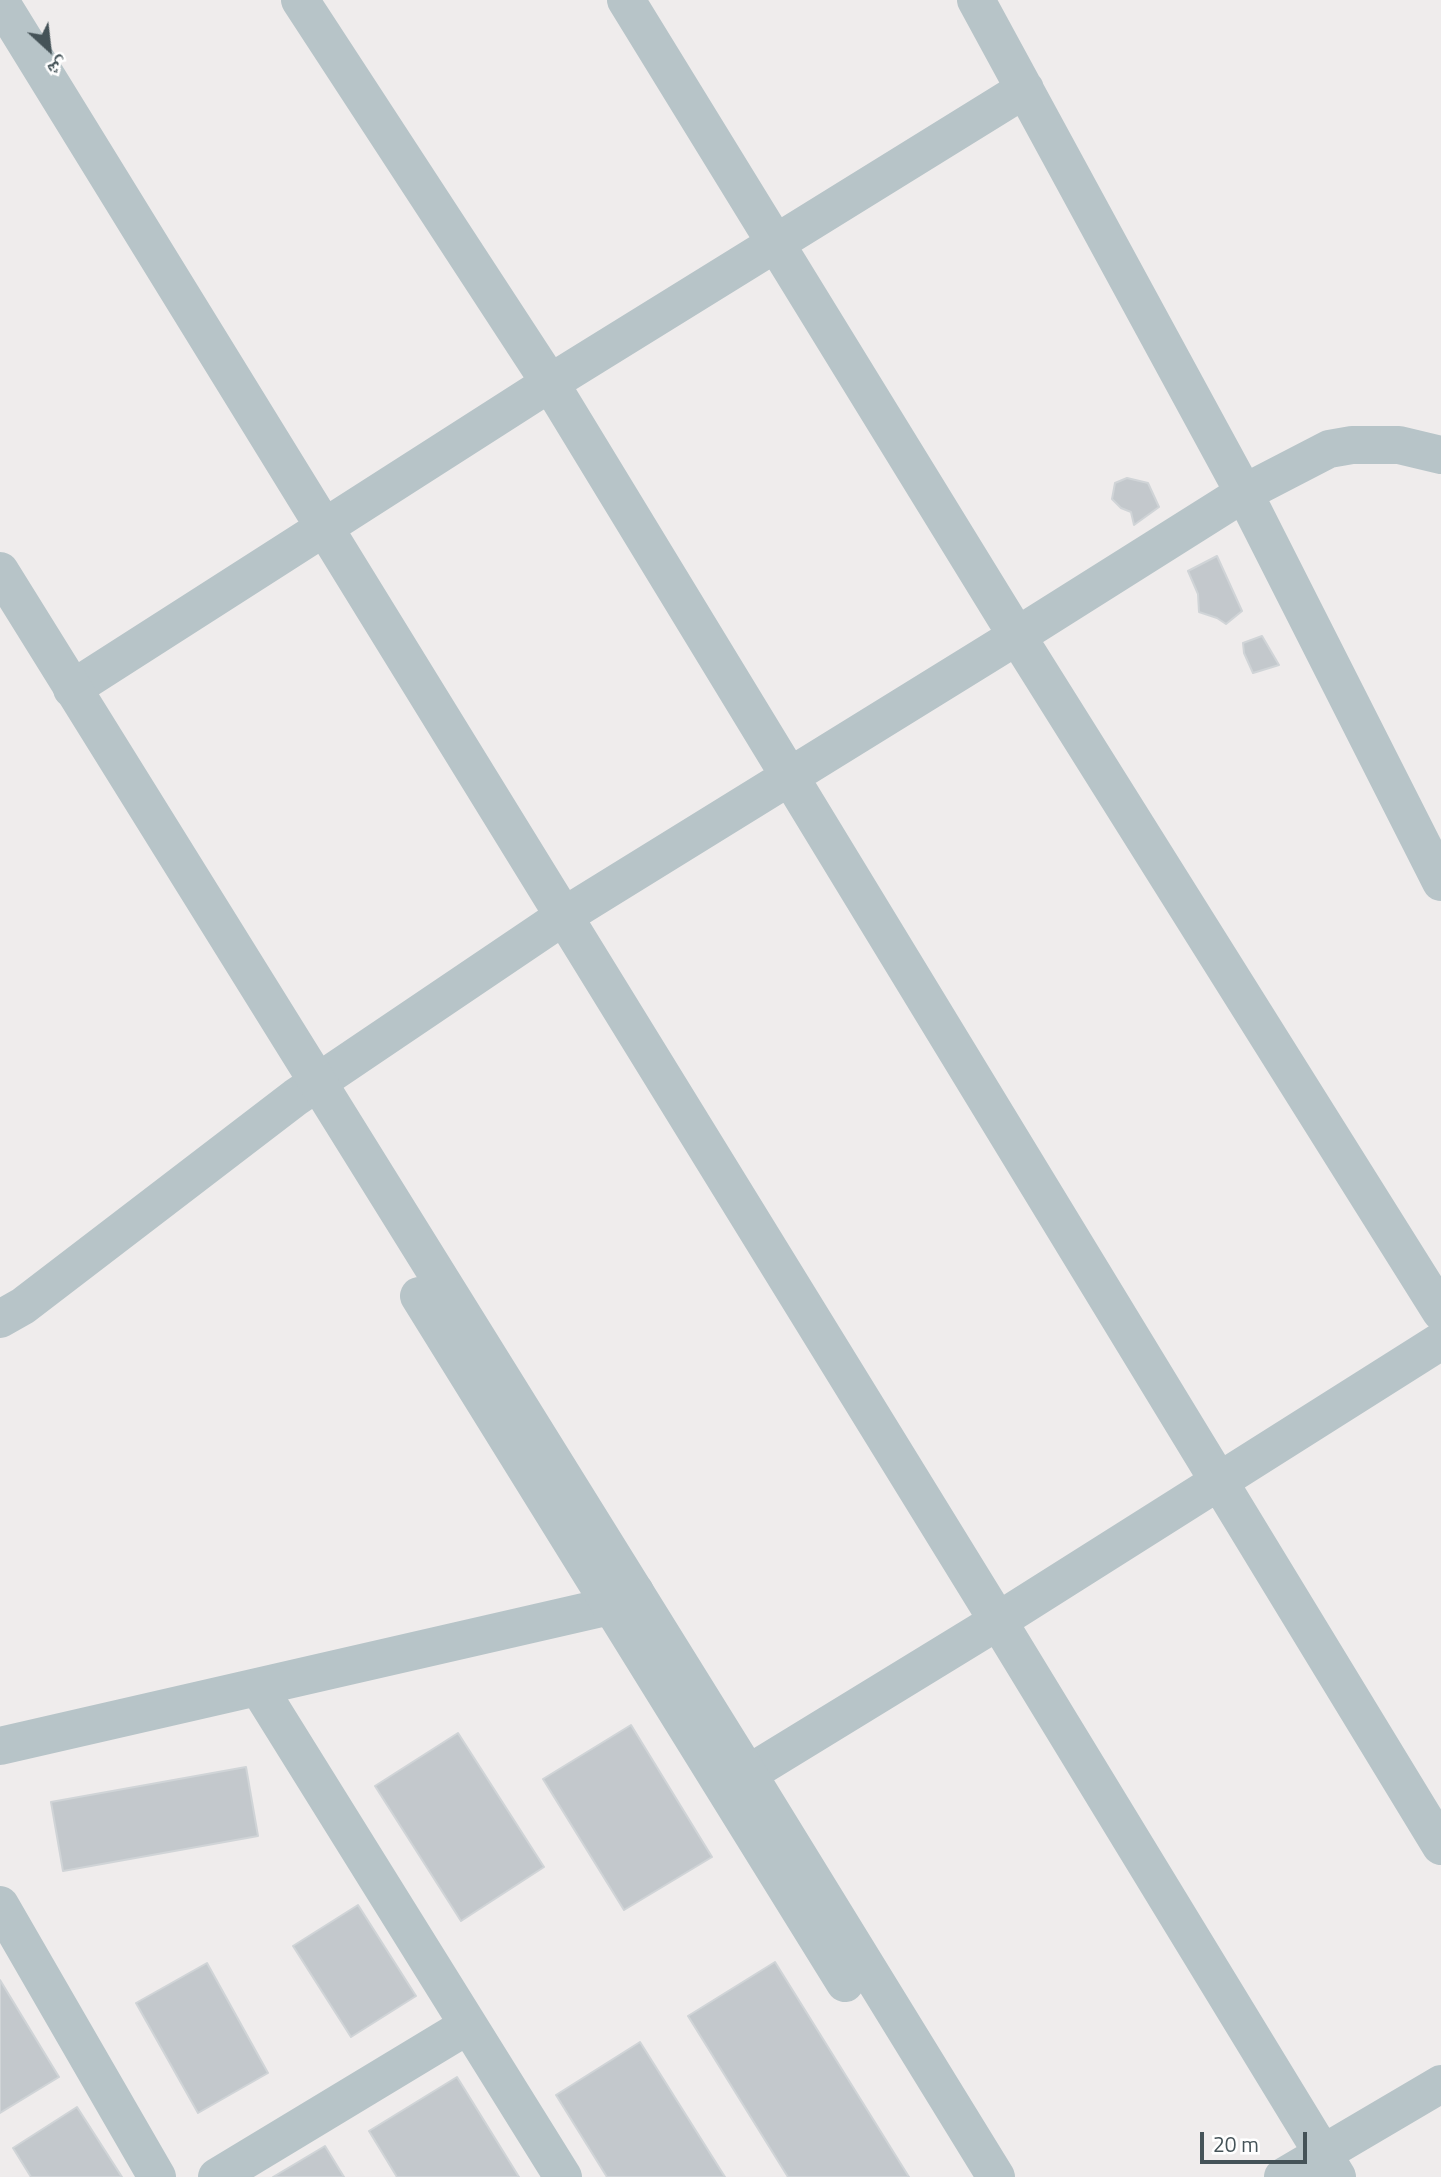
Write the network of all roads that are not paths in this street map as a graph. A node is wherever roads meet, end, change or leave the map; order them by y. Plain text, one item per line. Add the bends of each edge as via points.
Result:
1 (300, 0) edge
2 (626, 0) edge
3 (976, 0) edge
4 (0, 1) edge
5 (1025, 89) junction
6 (775, 242) junction
7 (550, 383) junction
8 (1441, 455) edge
9 (1244, 492) junction
10 (326, 528) junction
11 (0, 572) edge
12 (0, 615) edge
13 (1017, 636) junction
14 (72, 689) junction
15 (789, 777) junction
16 (1441, 882) edge
17 (564, 916) junction
18 (307, 1090) junction
19 (1441, 1312) edge
20 (0, 1319) edge
21 (1441, 1341) edge
22 (1218, 1481) junction
23 (623, 1599) junction
24 (998, 1621) junction
25 (258, 1686) junction
26 (0, 1746) edge
27 (748, 1774) junction
28 (1441, 1846) edge
29 (0, 1905) edge
30 (467, 2026) junction
31 (1441, 2084) edge
32 (1330, 2166) edge
33 (157, 2177) edge
34 (217, 2177) edge
35 (563, 2177) edge
36 (966, 2177) edge
37 (996, 2177) edge
38 (1283, 2177) edge

1 - 7 street
2 - 6 street
3 - 5 street
4 - 10 street
5 - 6 street
5 - 9 street
6 - 7 street
6 - 13 street
7 - 10 street
7 - 15 street
8 - 9 street via 1376,443 1329,449
9 - 13 street
9 - 16 street
10 - 14 street
10 - 17 street
11 - 14 street
12 - 18 street
13 - 15 street
13 - 19 street
14 - 18 street
15 - 17 street
15 - 22 street
17 - 18 street
17 - 24 street
18 - 20 street
18 - 23 street
21 - 22 street
22 - 24 street
22 - 28 street
23 - 25 street
23 - 27 street
23 - 36 street
24 - 27 street
24 - 32 street
25 - 26 street
25 - 30 street
27 - 37 street
29 - 33 street
30 - 34 street
30 - 35 street
31 - 32 street
32 - 38 street

